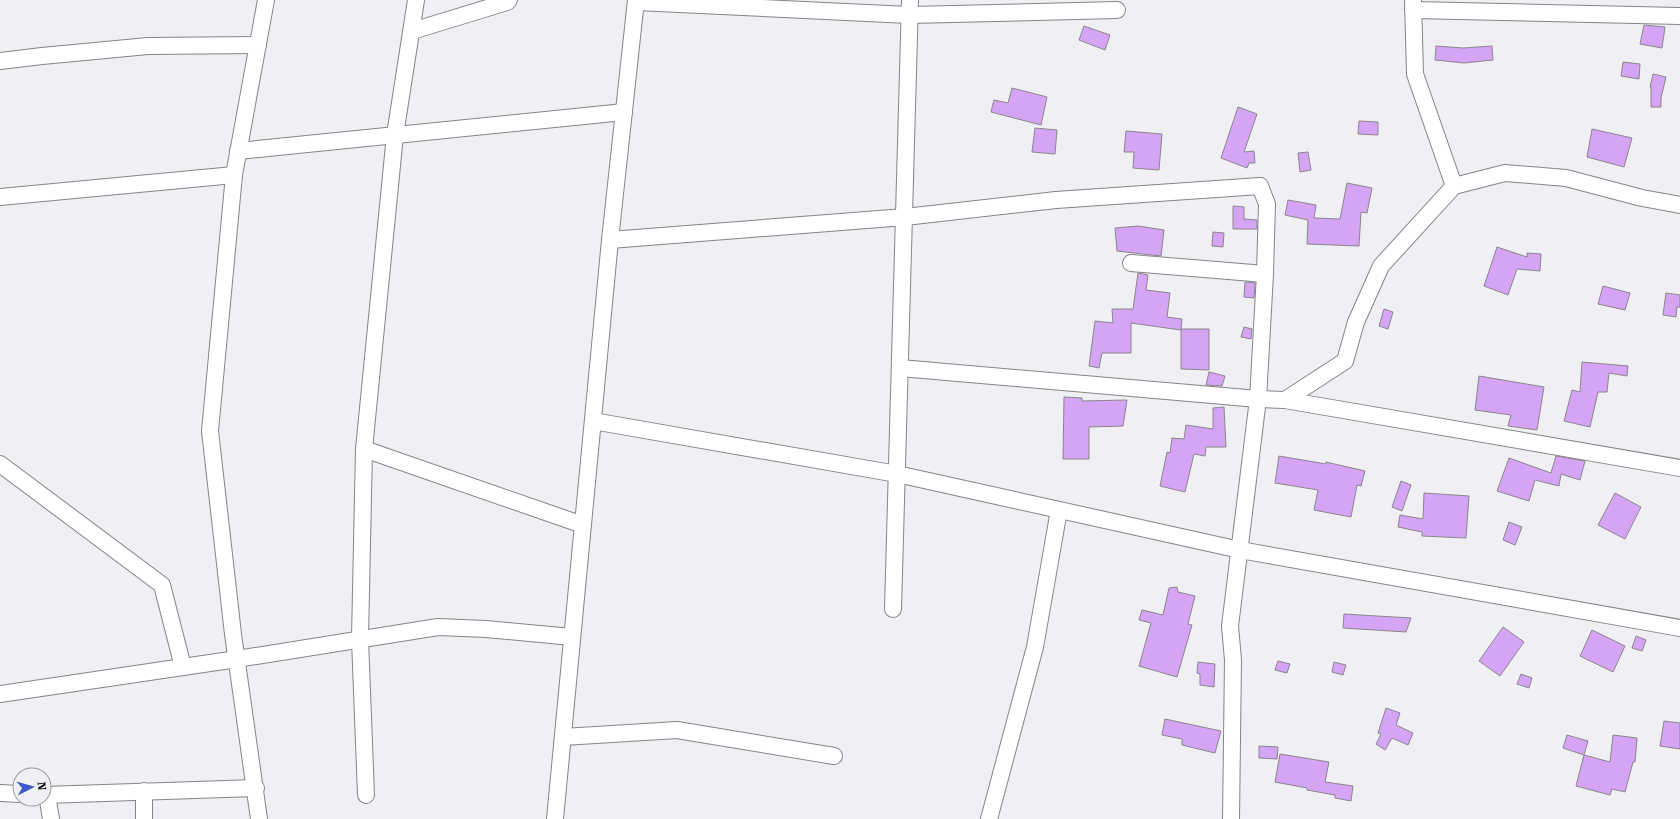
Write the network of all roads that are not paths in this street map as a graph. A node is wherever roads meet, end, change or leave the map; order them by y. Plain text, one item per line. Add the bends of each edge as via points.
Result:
1 (266, 0) edge
2 (416, 0) edge
3 (509, 0) edge
4 (636, 1) edge
5 (1413, 5) edge
6 (910, 7) edge
7 (1117, 10) dead end
8 (1680, 16) edge
9 (412, 31) junction
10 (258, 45) junction
11 (0, 61) edge
12 (624, 112) junction
13 (395, 135) junction
14 (238, 151) junction
15 (234, 175) junction
16 (1454, 186) junction
17 (0, 197) edge
18 (1680, 205) edge
19 (905, 217) junction
20 (610, 240) junction
21 (1131, 263) dead end
22 (1265, 274) junction
23 (900, 368) junction
24 (1258, 399) junction
25 (1285, 400) junction
26 (593, 421) junction
27 (364, 449) junction
28 (0, 464) edge
29 (1680, 468) edge
30 (897, 474) junction
31 (1059, 510) junction
32 (583, 525) junction
33 (1240, 550) junction
34 (893, 609) dead end
35 (1680, 628) edge
36 (572, 637) junction
37 (360, 639) junction
38 (237, 659) junction
39 (183, 667) junction
40 (0, 694) edge
41 (563, 737) junction
42 (834, 756) dead end
43 (256, 788) junction
44 (144, 792) junction
45 (0, 793) edge
46 (12, 794) edge
47 (52, 795) edge
48 (366, 795) dead end
49 (48, 807) edge
50 (51, 819) edge
51 (144, 819) edge
52 (259, 819) edge
53 (555, 819) edge
54 (989, 819) edge
55 (1231, 819) edge

1 - 10 street
2 - 9 street
3 - 9 street
4 - 6 street
4 - 12 street
5 - 8 street
5 - 16 street via 1415,74
6 - 7 street
6 - 19 street
9 - 13 street
10 - 11 street via 148,46
10 - 14 street
12 - 13 street
12 - 20 street
13 - 14 street
13 - 27 street
14 - 15 street
15 - 17 street
15 - 38 street via 210,431
16 - 18 street via 1505,173 1566,178
16 - 25 street via 1381,266 1356,322 1345,360
19 - 20 street
19 - 22 street via 1056,200 1260,186 1267,204
19 - 23 street
20 - 26 street
21 - 22 street
22 - 24 street
23 - 24 street
23 - 30 street
24 - 25 street
24 - 33 street
25 - 29 street
26 - 30 street
26 - 32 street
27 - 32 street
27 - 37 street
28 - 39 street via 162,585
30 - 31 street
30 - 34 street
31 - 33 street
31 - 54 street via 1035,647
32 - 36 street
33 - 35 street
33 - 55 street via 1230,626 1233,660
36 - 37 street via 438,627
36 - 41 street
37 - 38 street
37 - 48 street
38 - 39 street
38 - 43 street
39 - 40 street
41 - 42 street via 677,730
41 - 53 street
43 - 44 street
43 - 52 street
44 - 47 street
44 - 51 street
45 - 46 street
49 - 50 street

